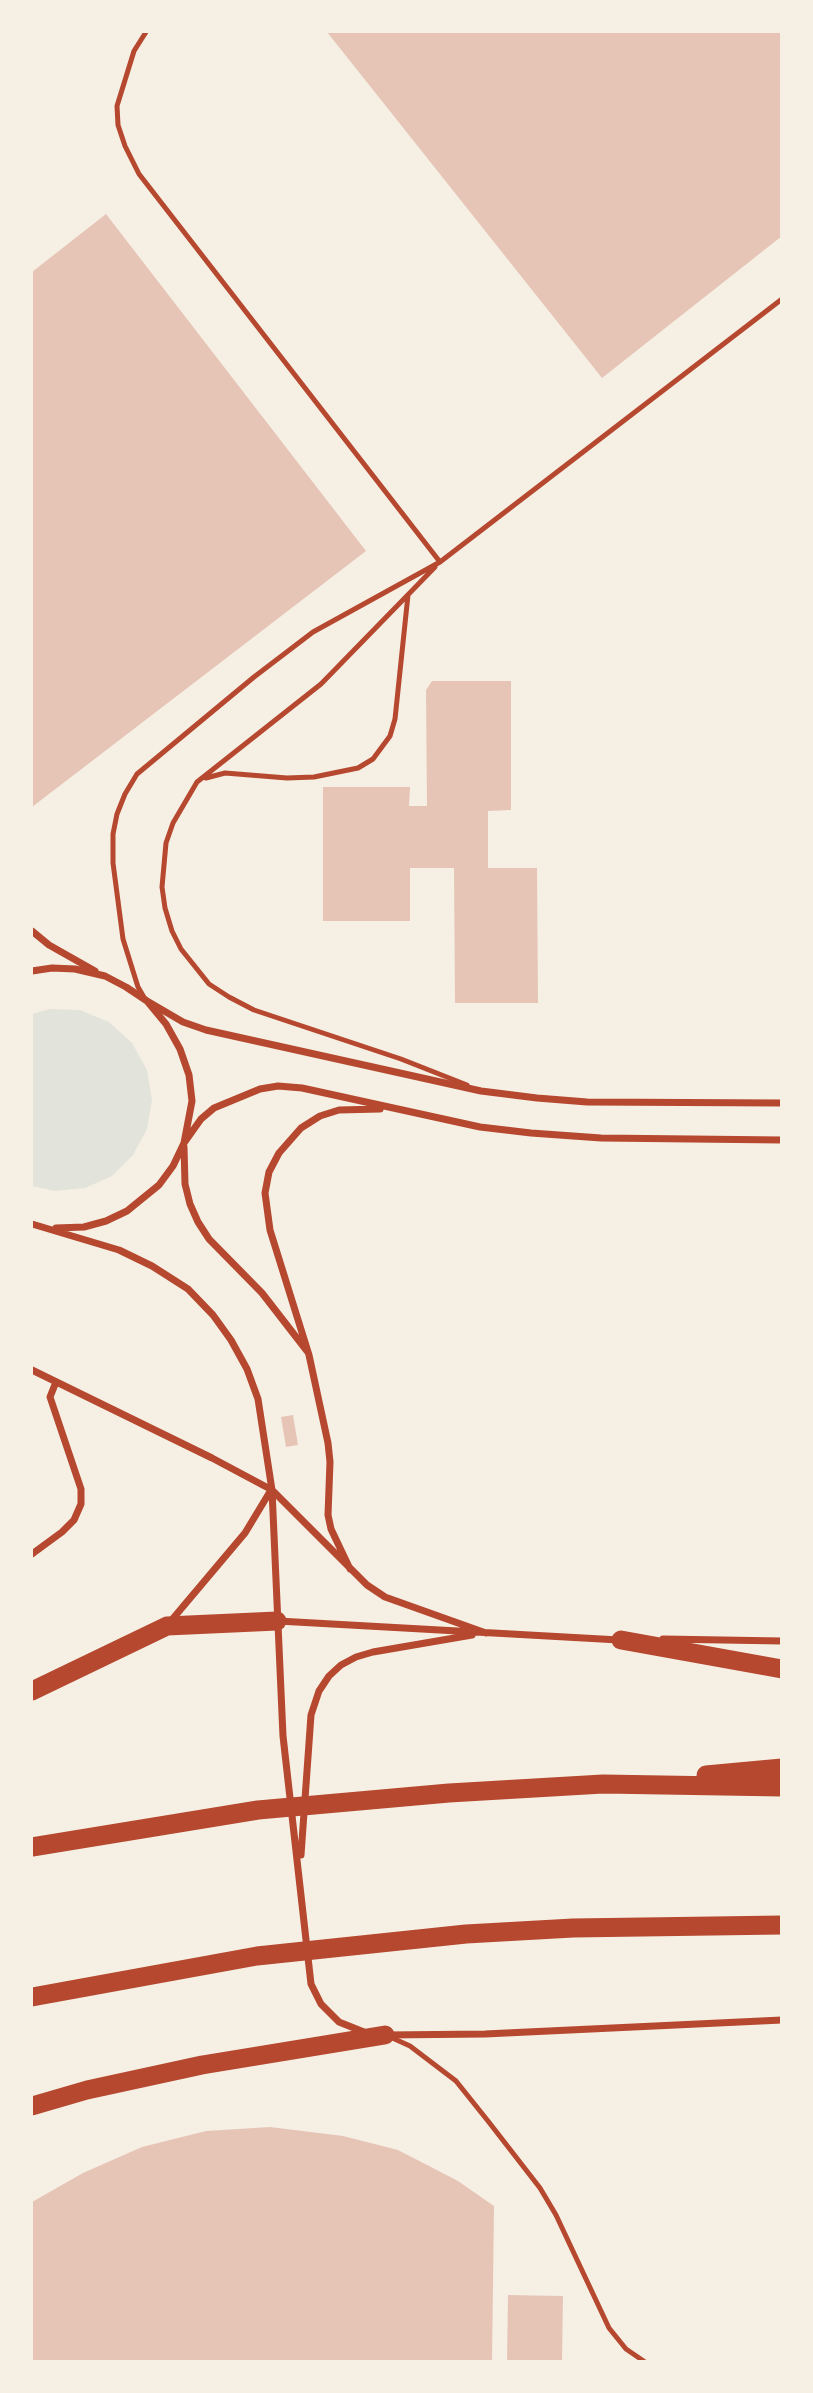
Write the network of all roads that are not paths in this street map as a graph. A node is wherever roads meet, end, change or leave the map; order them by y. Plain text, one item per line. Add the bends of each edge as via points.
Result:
1 (146, 32) edge
2 (782, 299) edge
3 (440, 562) junction
4 (408, 595) junction
5 (197, 782) junction
6 (32, 931) edge
7 (32, 971) edge
8 (105, 976) junction
9 (147, 1001) junction
10 (481, 1091) junction
11 (782, 1103) edge
12 (389, 1108) junction
13 (782, 1139) edge
14 (184, 1143) junction
15 (32, 1224) edge
16 (309, 1355) junction
17 (32, 1370) edge
18 (56, 1382) junction
19 (272, 1490) junction
20 (32, 1554) edge
21 (349, 1569) junction
22 (277, 1621) junction
23 (167, 1626) junction
24 (486, 1633) junction
25 (621, 1640) junction
26 (782, 1641) edge
27 (782, 1669) edge
28 (32, 1691) edge
29 (782, 1768) edge
30 (603, 1784) junction
31 (782, 1787) edge
32 (32, 1847) edge
33 (300, 1874) junction
34 (782, 1925) edge
35 (32, 1997) edge
36 (782, 2020) edge
37 (386, 2035) junction
38 (32, 2106) edge
39 (645, 2361) edge

1 - 3 lane via 134,51 117,106 122,135 139,174
2 - 3 lane
3 - 4 lane
3 - 9 lane via 313,632 137,774 117,814 113,863 123,939
4 - 5 lane via 321,684
4 - 5 lane via 395,719 390,736 373,759 349,771 314,777 225,773
5 - 10 lane via 166,843 162,887 172,931 202,975 254,1010
6 - 8 street
7 - 8 street via 75,969
8 - 9 street
9 - 10 street via 183,1023 206,1030
9 - 14 street via 166,1024 189,1075 192,1101
10 - 11 street via 587,1102
12 - 13 street via 531,1133
12 - 14 street via 302,1088 260,1088 214,1108
12 - 16 street via 339,1110 320,1116 289,1140 269,1172 265,1193 270,1230
14 - 15 street via 159,1185 128,1211 84,1227
14 - 16 street via 185,1184 198,1222 262,1293
15 - 19 street via 119,1250 152,1266 188,1289 213,1315 247,1368 258,1398
16 - 21 street via 329,1452 328,1515
17 - 18 street
18 - 19 street
18 - 20 street via 50,1397 81,1489 81,1504 74,1520
19 - 21 street
19 - 22 street
19 - 23 street via 244,1533
21 - 24 street via 385,1597
22 - 23 highway
22 - 24 street
22 - 33 street via 283,1736
23 - 28 highway
24 - 25 street
24 - 33 street via 373,1652 356,1657 329,1676 311,1715
25 - 26 street
25 - 27 highway
29 - 30 highway
30 - 31 highway
30 - 32 highway via 258,1810
33 - 37 street via 311,1984 321,2004 339,2022 358,2031
34 - 35 highway via 466,1934 257,1956
36 - 37 street
37 - 38 highway via 202,2065
37 - 39 lane via 410,2046 456,2081 488,2121 556,2215 609,2328 626,2349

